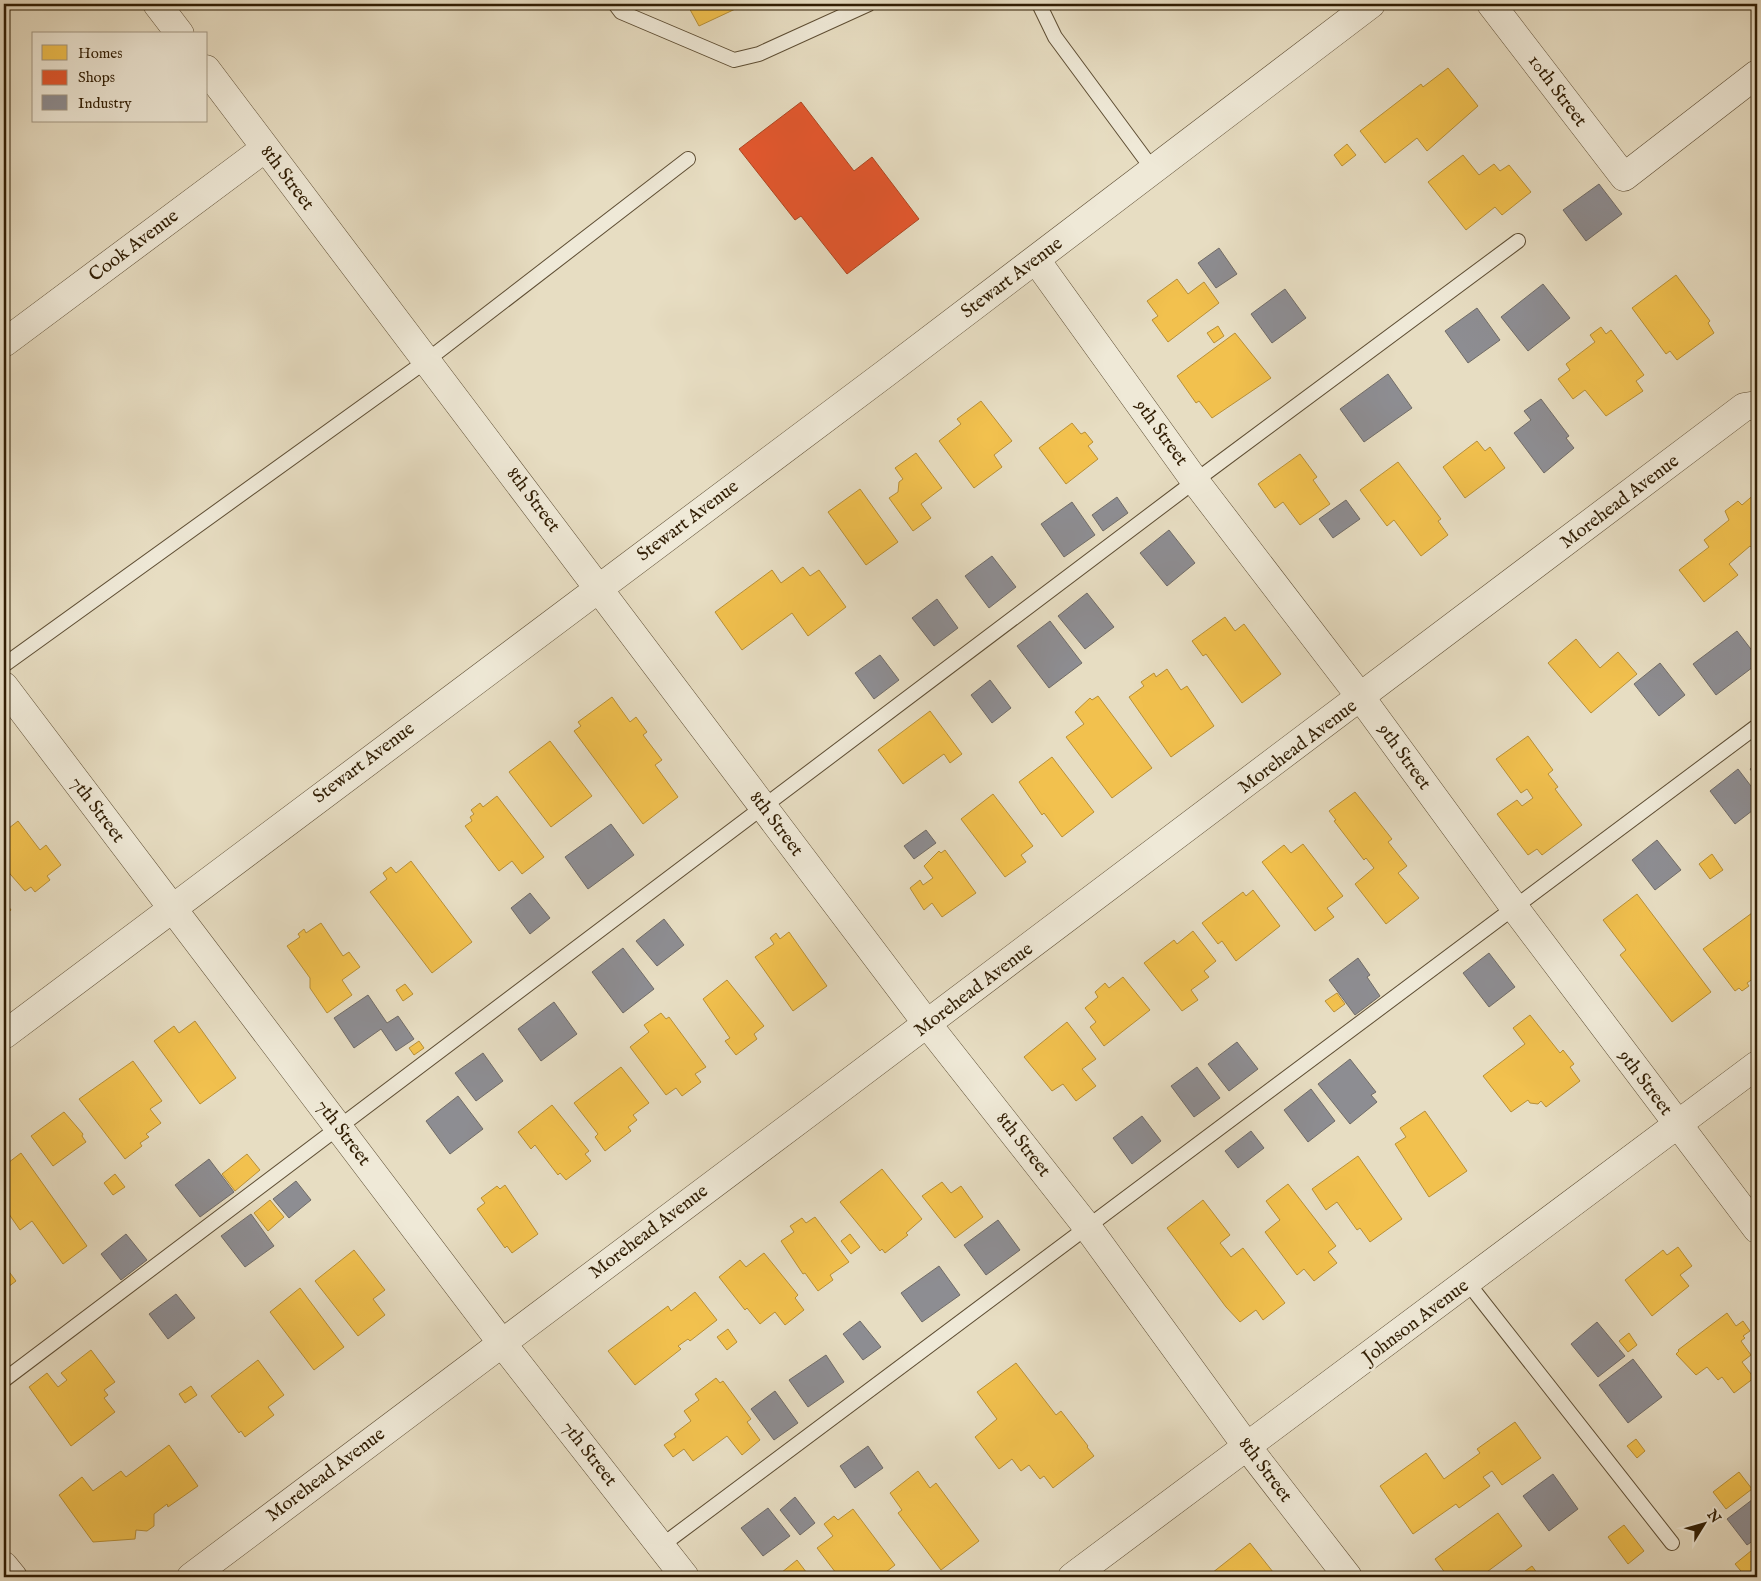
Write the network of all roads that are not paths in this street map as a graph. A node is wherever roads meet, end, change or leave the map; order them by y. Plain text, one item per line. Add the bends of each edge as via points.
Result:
1 (157, 4) edge
2 (615, 4) edge
3 (869, 4) edge
4 (1039, 4) edge
5 (1371, 4) edge
6 (1491, 4) edge
7 (178, 32) edge
8 (208, 73) edge
9 (1757, 74) edge
10 (264, 149) junction
11 (688, 159) dead end
12 (1154, 171) junction
13 (1518, 241) dead end
14 (1036, 260) junction
15 (4, 343) edge
16 (426, 361) junction
17 (1757, 404) edge
18 (1195, 481) junction
19 (599, 587) junction
20 (4, 665) edge
21 (4, 686) edge
22 (1362, 699) junction
23 (1757, 726) edge
24 (764, 807) junction
25 (1514, 907) junction
26 (171, 908) junction
27 (928, 1025) junction
28 (4, 1035) edge
29 (1757, 1065) edge
30 (1678, 1126) junction
31 (339, 1128) junction
32 (1088, 1228) junction
33 (1757, 1228) edge
34 (1468, 1283) junction
35 (501, 1342) junction
36 (4, 1380) edge
37 (1248, 1448) junction
38 (1672, 1543) dead end
39 (661, 1546) junction
40 (4, 1566) edge
41 (13, 1577) edge
42 (191, 1577) edge
43 (684, 1577) edge
44 (1072, 1577) edge
45 (1348, 1577) edge

1 - 7 street
2 - 3 lane via 621,12 734,60 759,54
4 - 12 lane via 1055,37
5 - 12 street, Stewart Avenue
6 - 9 street, 10th Street via 1624,177
8 - 10 street, 8th Street
10 - 15 street, Cook Avenue
10 - 16 street, 8th Street
11 - 16 lane
12 - 14 street, Stewart Avenue
13 - 18 lane
14 - 18 street, 9th Street
14 - 19 street, Stewart Avenue
16 - 19 street, 8th Street
16 - 20 lane
17 - 22 street, Morehead Avenue via 1744,407
18 - 22 street, 9th Street
18 - 24 lane
19 - 24 street, 8th Street
19 - 26 street, Stewart Avenue
21 - 26 street, 7th Street
22 - 25 street, 9th Street
22 - 27 street, Morehead Avenue
23 - 25 lane
24 - 27 street, 8th Street
24 - 31 lane
25 - 30 street, 9th Street
25 - 32 lane
26 - 28 street, Stewart Avenue
26 - 31 street, 7th Street
27 - 32 street, 8th Street
27 - 35 street, Morehead Avenue
29 - 30 street, Johnson Avenue
30 - 33 street, 9th Street
30 - 34 street, Johnson Avenue
31 - 35 street, 7th Street
31 - 36 lane
32 - 37 street, 8th Street
32 - 39 lane
34 - 37 street, Johnson Avenue
34 - 38 lane
35 - 39 street, 7th Street
35 - 42 street, Morehead Avenue
37 - 44 street, Johnson Avenue
37 - 45 street, 8th Street
39 - 43 street, 7th Street
40 - 41 street

